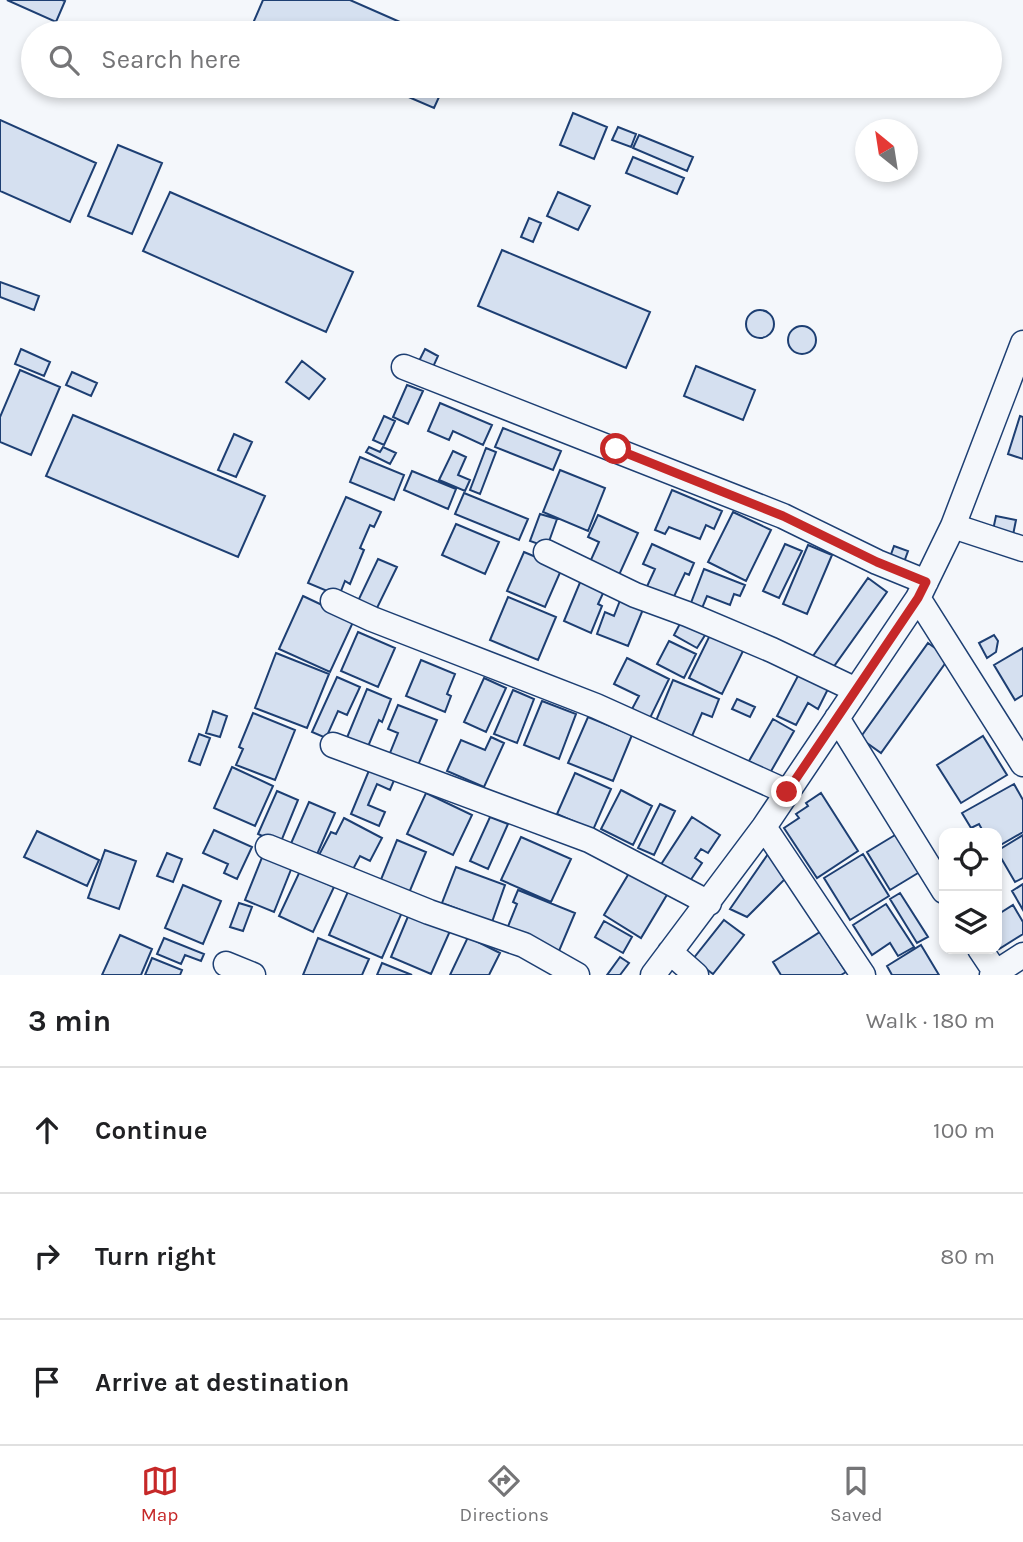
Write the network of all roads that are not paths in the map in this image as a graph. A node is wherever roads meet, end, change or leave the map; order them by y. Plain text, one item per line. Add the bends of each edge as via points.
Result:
1 (1023, 343) edge
2 (404, 367) dead end
3 (1012, 404) edge
4 (953, 526) junction
5 (1023, 549) edge
6 (546, 552) dead end
7 (922, 590) junction
8 (334, 601) dead end
9 (856, 690) junction
10 (837, 718) junction
11 (334, 745) dead end
12 (1023, 765) edge
13 (787, 792) junction
14 (764, 827) junction
15 (268, 847) dead end
16 (939, 883) edge
17 (709, 903) junction
18 (670, 952) junction
19 (984, 954) edge
20 (1023, 955) edge
21 (226, 964) dead end
22 (994, 974) edge
23 (253, 975) edge
24 (578, 975) edge
25 (653, 975) edge
26 (696, 975) edge
27 (863, 975) edge

1 - 3 street
2 - 7 street via 783,516 877,562
3 - 4 street
4 - 5 street
4 - 7 street
6 - 9 street
7 - 9 street
7 - 12 street
8 - 13 street via 372,620 596,706
9 - 10 street
10 - 13 street
10 - 16 street
11 - 17 street via 589,839
13 - 14 street
14 - 17 street
14 - 27 street
15 - 24 street via 524,945
17 - 18 street
18 - 25 street
18 - 26 street
19 - 22 street
20 - 22 street
21 - 23 street

